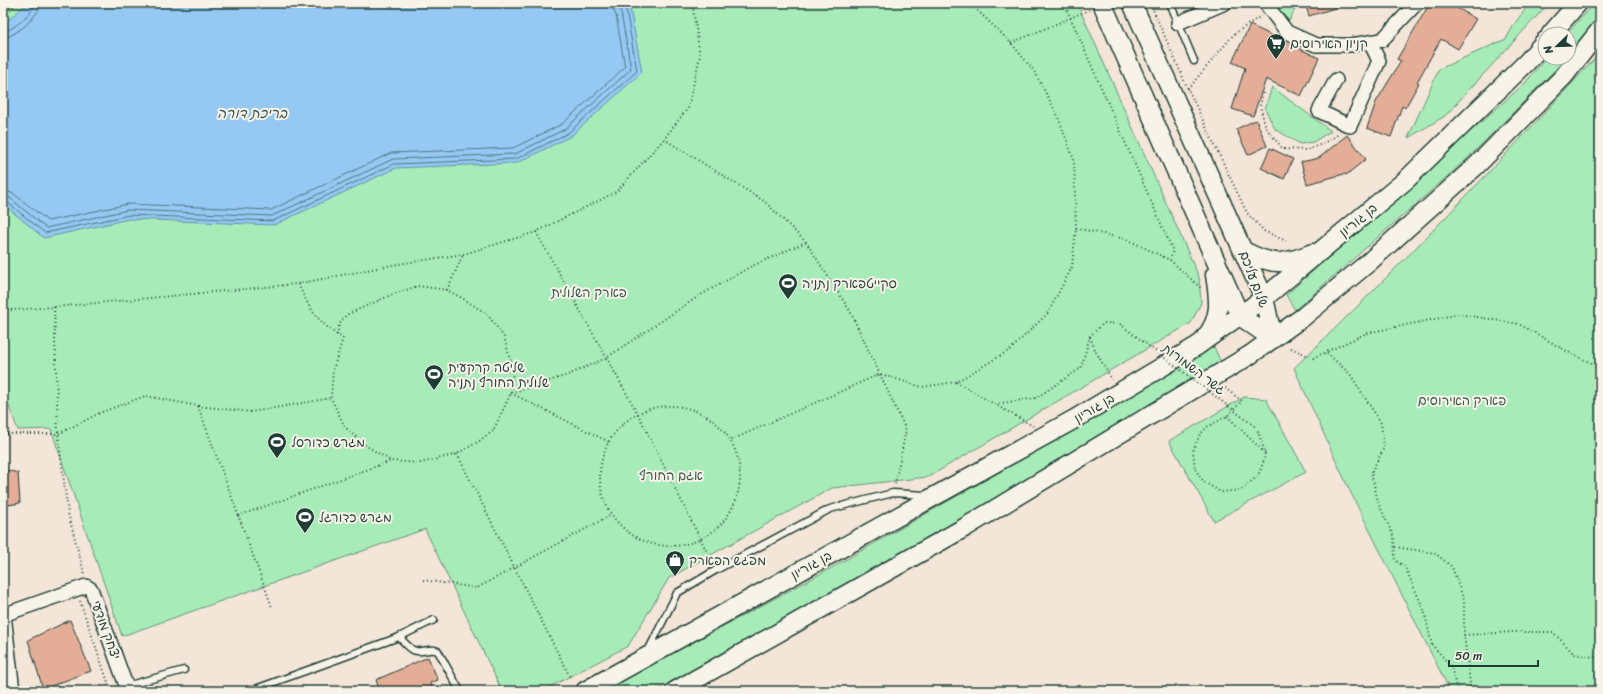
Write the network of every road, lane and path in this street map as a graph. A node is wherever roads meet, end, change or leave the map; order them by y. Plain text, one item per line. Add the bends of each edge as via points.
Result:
1 (18, 3) edge
2 (690, 3) edge
3 (696, 3) edge
4 (972, 3) edge
5 (1064, 3) edge
6 (1132, 3) edge
7 (1150, 3) edge
8 (1170, 3) edge
9 (1225, 3) edge
10 (1417, 3) edge
11 (1578, 3) edge
12 (1102, 4) edge
13 (1267, 7) edge
14 (693, 8) junction
15 (3, 14) edge
16 (1070, 18) junction
17 (1178, 23) junction
18 (1558, 26) edge
19 (1600, 30) edge
20 (1370, 42) junction
21 (1011, 43) junction
22 (1537, 50) edge
23 (1194, 61) dead end
24 (1336, 80) dead end
25 (1188, 89) junction
26 (1263, 93) dead end
27 (1176, 103) junction
28 (1350, 126) junction
29 (664, 139) junction
30 (1076, 228) junction
31 (536, 232) junction
32 (1286, 241) dead end
33 (806, 242) junction
34 (1209, 247) junction
35 (1323, 249) junction
36 (1244, 251) junction
37 (464, 254) junction
38 (1170, 260) junction
39 (297, 284) junction
40 (447, 290) junction
41 (1264, 298) junction
42 (1219, 304) junction
43 (3, 308) edge
44 (54, 308) junction
45 (1240, 316) junction
46 (337, 335) junction
47 (1090, 336) junction
48 (1273, 339) junction
49 (1197, 346) junction
50 (1291, 348) dead end
51 (1327, 353) junction
52 (606, 358) junction
53 (1600, 367) edge
54 (880, 374) junction
55 (1212, 378) junction
56 (956, 382) junction
57 (511, 393) junction
58 (1119, 393) junction
59 (331, 398) junction
60 (996, 404) junction
61 (198, 406) junction
62 (638, 414) junction
63 (1227, 416) junction
64 (3, 434) edge
65 (58, 434) junction
66 (1048, 434) junction
67 (731, 440) junction
68 (609, 442) junction
69 (1265, 453) junction
70 (457, 454) junction
71 (391, 461) junction
72 (893, 493) junction
73 (935, 496) junction
74 (612, 515) junction
75 (238, 516) junction
76 (700, 540) junction
77 (1394, 547) junction
78 (513, 567) junction
79 (716, 570) junction
80 (86, 578) dead end
81 (423, 580) dead end
82 (76, 590) junction
83 (272, 607) dead end
84 (3, 615) edge
85 (434, 620) dead end
86 (1464, 635) junction
87 (399, 636) junction
88 (644, 658) junction
89 (1600, 658) edge
90 (184, 670) dead end
91 (570, 677) dead end
92 (127, 689) edge
93 (13, 691) edge
94 (111, 691) edge
95 (250, 691) edge
96 (460, 691) edge
97 (585, 691) edge
98 (675, 691) edge
99 (1459, 691) edge
100 (1471, 691) edge

1 - 15 path
2 - 14 path
3 - 14 path
4 - 21 path
5 - 16 path
6 - 27 main road, שלום עליכם
7 - 25 path
8 - 17 lane
9 - 17 street
10 - 20 street via 1382,40
11 - 18 main road
12 - 16 path
12 - 34 main road, שלום עליכם
13 - 20 street via 1287,32 1316,45
13 - 25 path via 1234,34
14 - 29 path via 700,56 688,108
16 - 21 path
16 - 38 path via 1173,250
17 - 23 lane
19 - 48 main road via 1564,76 1477,165 1369,262
20 - 28 street via 1379,61
21 - 30 path via 1034,70 1057,114 1074,160
22 - 35 main road, בן גוריון via 1406,180
24 - 28 street via 1319,111
25 - 27 path
25 - 32 path via 1247,213 1264,231
26 - 28 path via 1260,106 1266,128 1283,149 1307,150 1322,144
27 - 36 main road, שלום עליכם
29 - 31 path via 616,192
29 - 33 path via 764,201
30 - 38 path via 1126,239
30 - 56 path via 1072,267 1048,313 1010,350
31 - 37 path
31 - 52 path
33 - 52 path via 750,267 700,296
33 - 54 path via 850,311
34 - 42 main road
34 - 45 main road, שלום עליכם
35 - 36 main road via 1296,260 1276,263 1262,260
35 - 41 main road, בן גוריון
36 - 41 main road, שלום עליכם
37 - 39 path
37 - 40 path
38 - 42 path
39 - 44 path
39 - 46 path via 315,316
40 - 46 path via 418,286 391,295 346,315 339,325
40 - 57 path via 487,314 504,337 513,370
41 - 45 main road, בן גוריון
41 - 48 main road, שלום עליכם
42 - 49 main road via 1217,319
43 - 44 path
44 - 65 path
45 - 48 main road, שלום עליכם
45 - 49 main road, בן גוריון
46 - 59 path via 343,338 333,370
47 - 58 path
47 - 60 path via 1081,368 1036,398
47 - 69 path, גשר השמורות, bridge via 1104,323 1120,324 1257,428
48 - 55 main road
49 - 58 main road, בן גוריון
50 - 51 path via 1314,358
51 - 53 path via 1367,333 1459,314 1519,324
51 - 77 path via 1350,374 1381,423 1384,448 1371,473 1379,505 1394,537
52 - 57 path via 568,375
52 - 62 path
54 - 56 path via 922,386
54 - 67 path
54 - 72 path via 906,430
55 - 63 path via 1242,401
55 - 98 main road via 964,528
56 - 60 path
57 - 68 path
57 - 70 path via 493,431
58 - 66 main road, בן גוריון
59 - 61 path via 252,412
59 - 71 path via 345,427 365,445
60 - 66 path
61 - 65 path via 145,396 102,412
61 - 75 path
62 - 67 path via 659,407 681,406 703,414 721,427
62 - 68 path via 621,426
62 - 76 path
63 - 69 path
63 - 69 path via 1207,427 1195,446 1194,470 1204,482 1221,492 1241,490 1258,476
64 - 65 path
65 - 80 path via 68,514
66 - 73 main road, בן גוריון
67 - 76 path via 740,467 740,489 728,517 718,528
68 - 74 path via 602,460 600,479 604,498
70 - 71 path via 421,463
70 - 78 path
71 - 75 path
72 - 73 lane
72 - 79 lane via 830,509
73 - 88 main road, בן גוריון
74 - 76 path via 625,530 641,541 660,546 680,546
74 - 78 path
75 - 83 path
76 - 79 path
77 - 86 path via 1435,553 1452,567 1464,600
77 - 99 path via 1394,560 1405,567 1424,610 1432,645 1451,666
78 - 81 path via 477,588
78 - 91 path
79 - 88 lane via 677,593
82 - 84 street, יצחק מודעי
82 - 92 street, יצחק מודעי via 86,586 91,589
82 - 94 path
84 - 93 street
85 - 87 lane
86 - 89 path via 1553,632 1574,654
86 - 100 path
87 - 95 lane
87 - 96 lane via 413,650 438,651
88 - 97 main road, בן גוריון
90 - 92 lane

